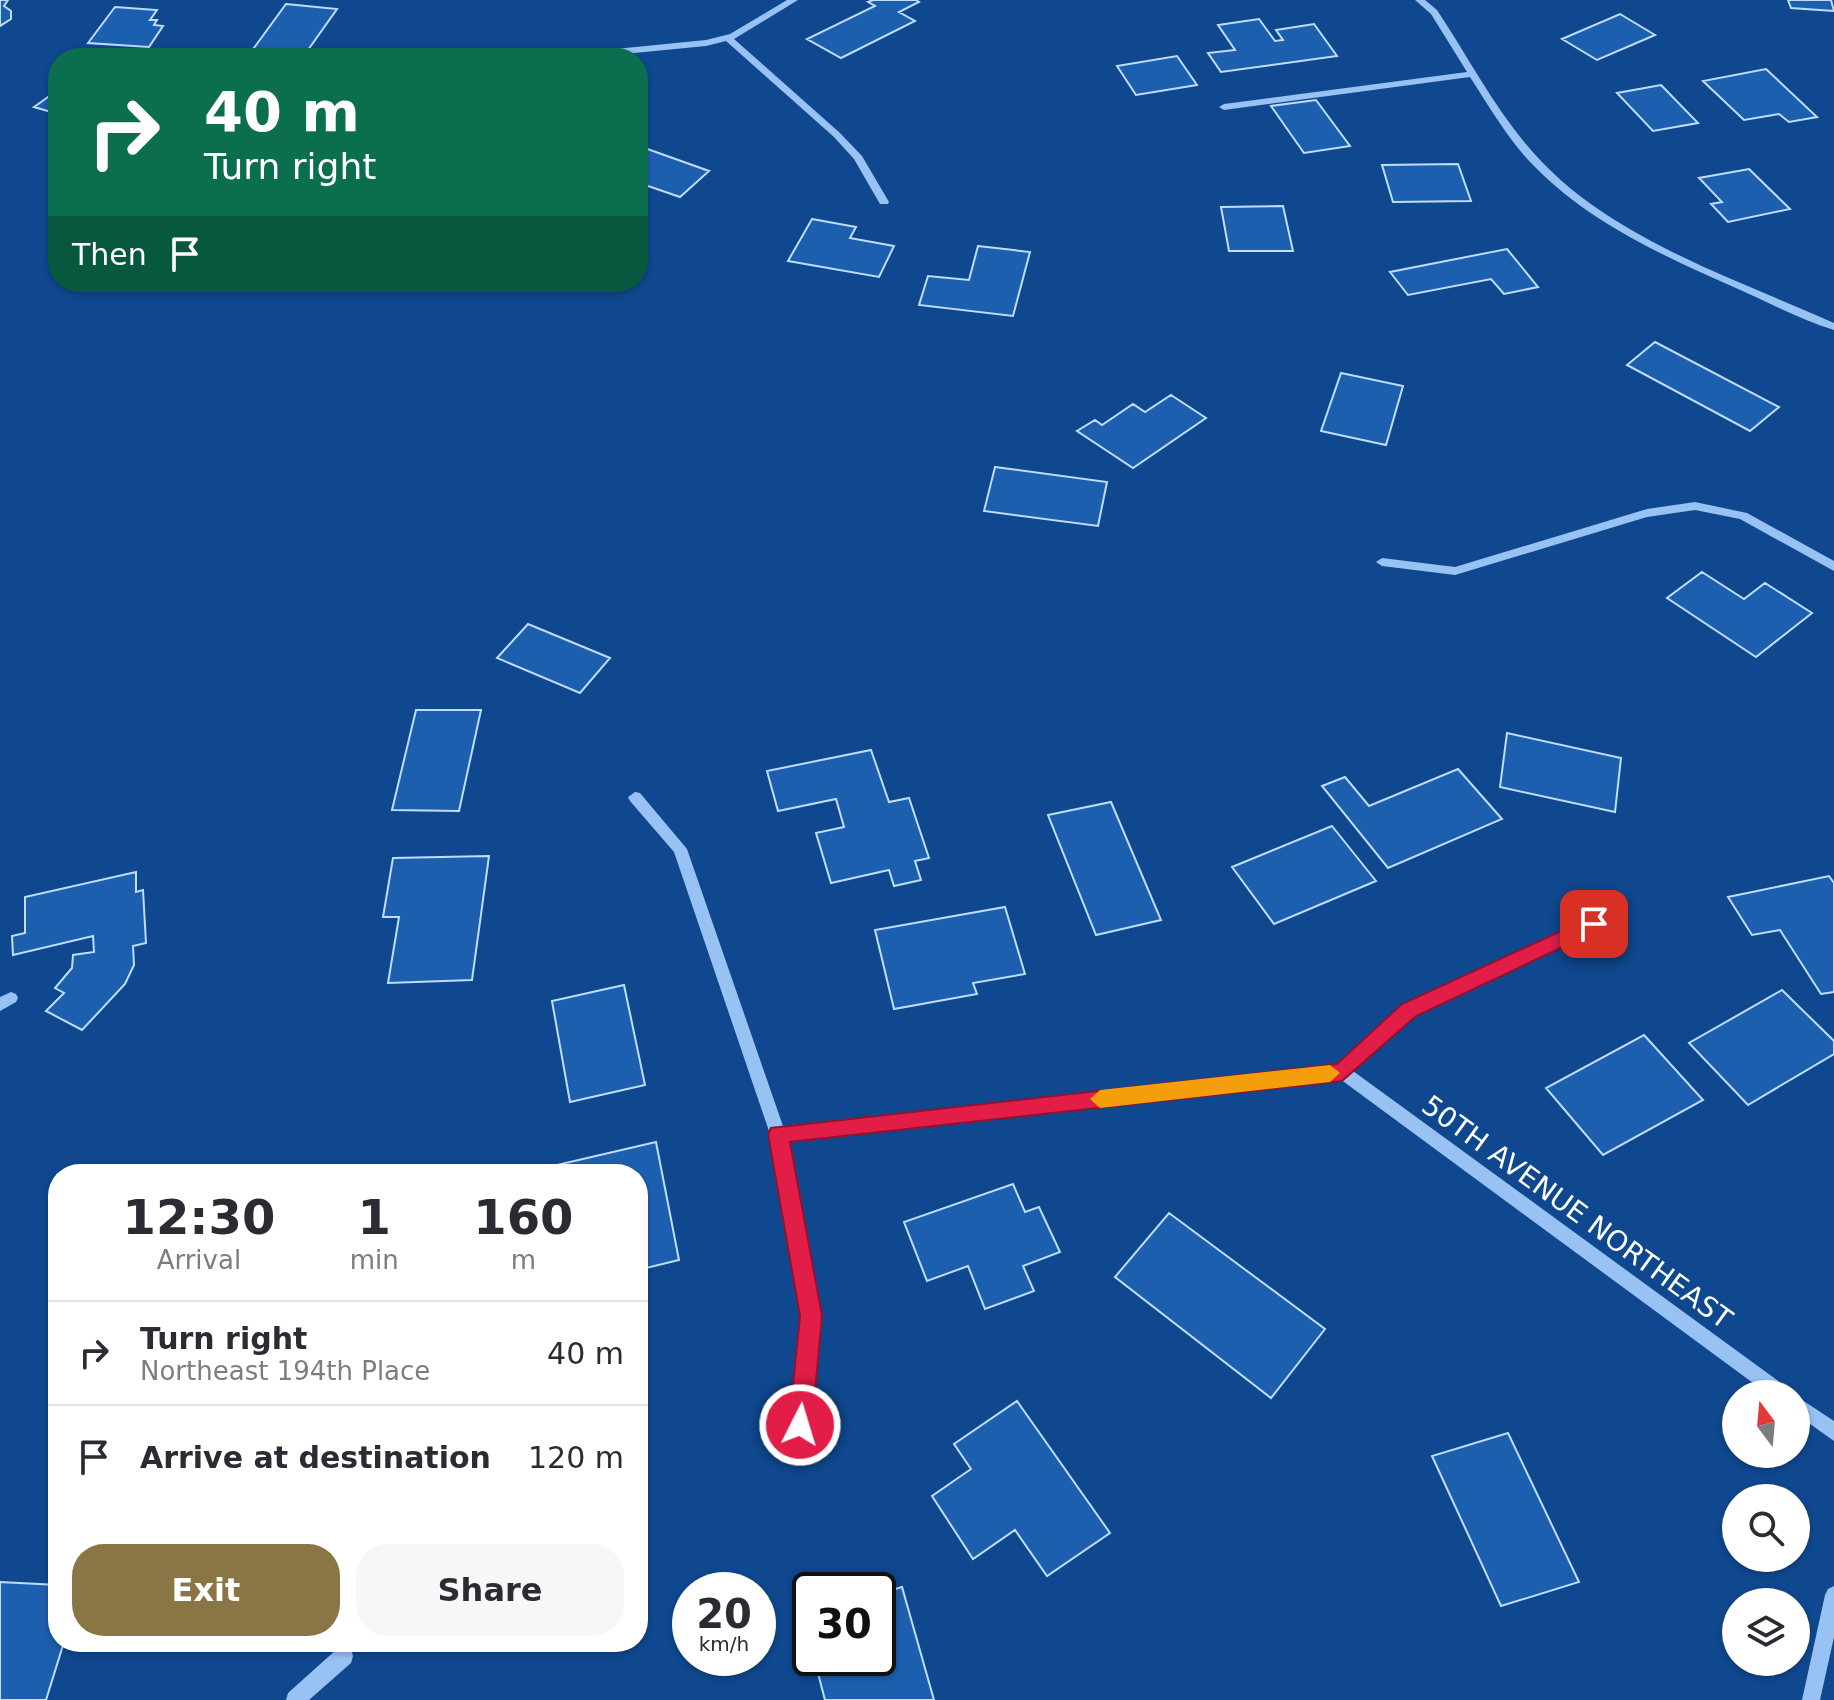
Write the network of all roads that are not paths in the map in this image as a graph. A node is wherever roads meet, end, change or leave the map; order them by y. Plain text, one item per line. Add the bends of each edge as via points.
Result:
1 (793, 0) edge
2 (1420, 0) edge
3 (727, 37) junction
4 (648, 49) edge
5 (1474, 74) junction
6 (1224, 107) dead end
7 (884, 202) dead end
8 (1834, 327) edge
9 (1382, 562) dead end
10 (1834, 567) edge
11 (635, 797) dead end
12 (1594, 924) dead end
13 (1342, 1072) junction
14 (778, 1134) junction
15 (1763, 1380) edge
16 (1810, 1414) edge
17 (800, 1425) dead end
18 (1834, 1432) edge
19 (1834, 1595) edge
20 (344, 1656) dead end
21 (295, 1700) edge
22 (1811, 1700) edge

1 - 3 street
2 - 5 street via 1434,12
3 - 4 street
3 - 7 street via 837,135
5 - 6 street
5 - 8 street via 1510,131 1564,189 1636,234
9 - 10 street via 1455,571 1647,513 1695,506 1743,516
11 - 14 street via 680,849
12 - 13 street via 1409,1010
13 - 14 street
13 - 15 street, 50TH AVENUE NORTHEAST
14 - 17 street via 811,1316
16 - 18 street
19 - 22 street
20 - 21 street

